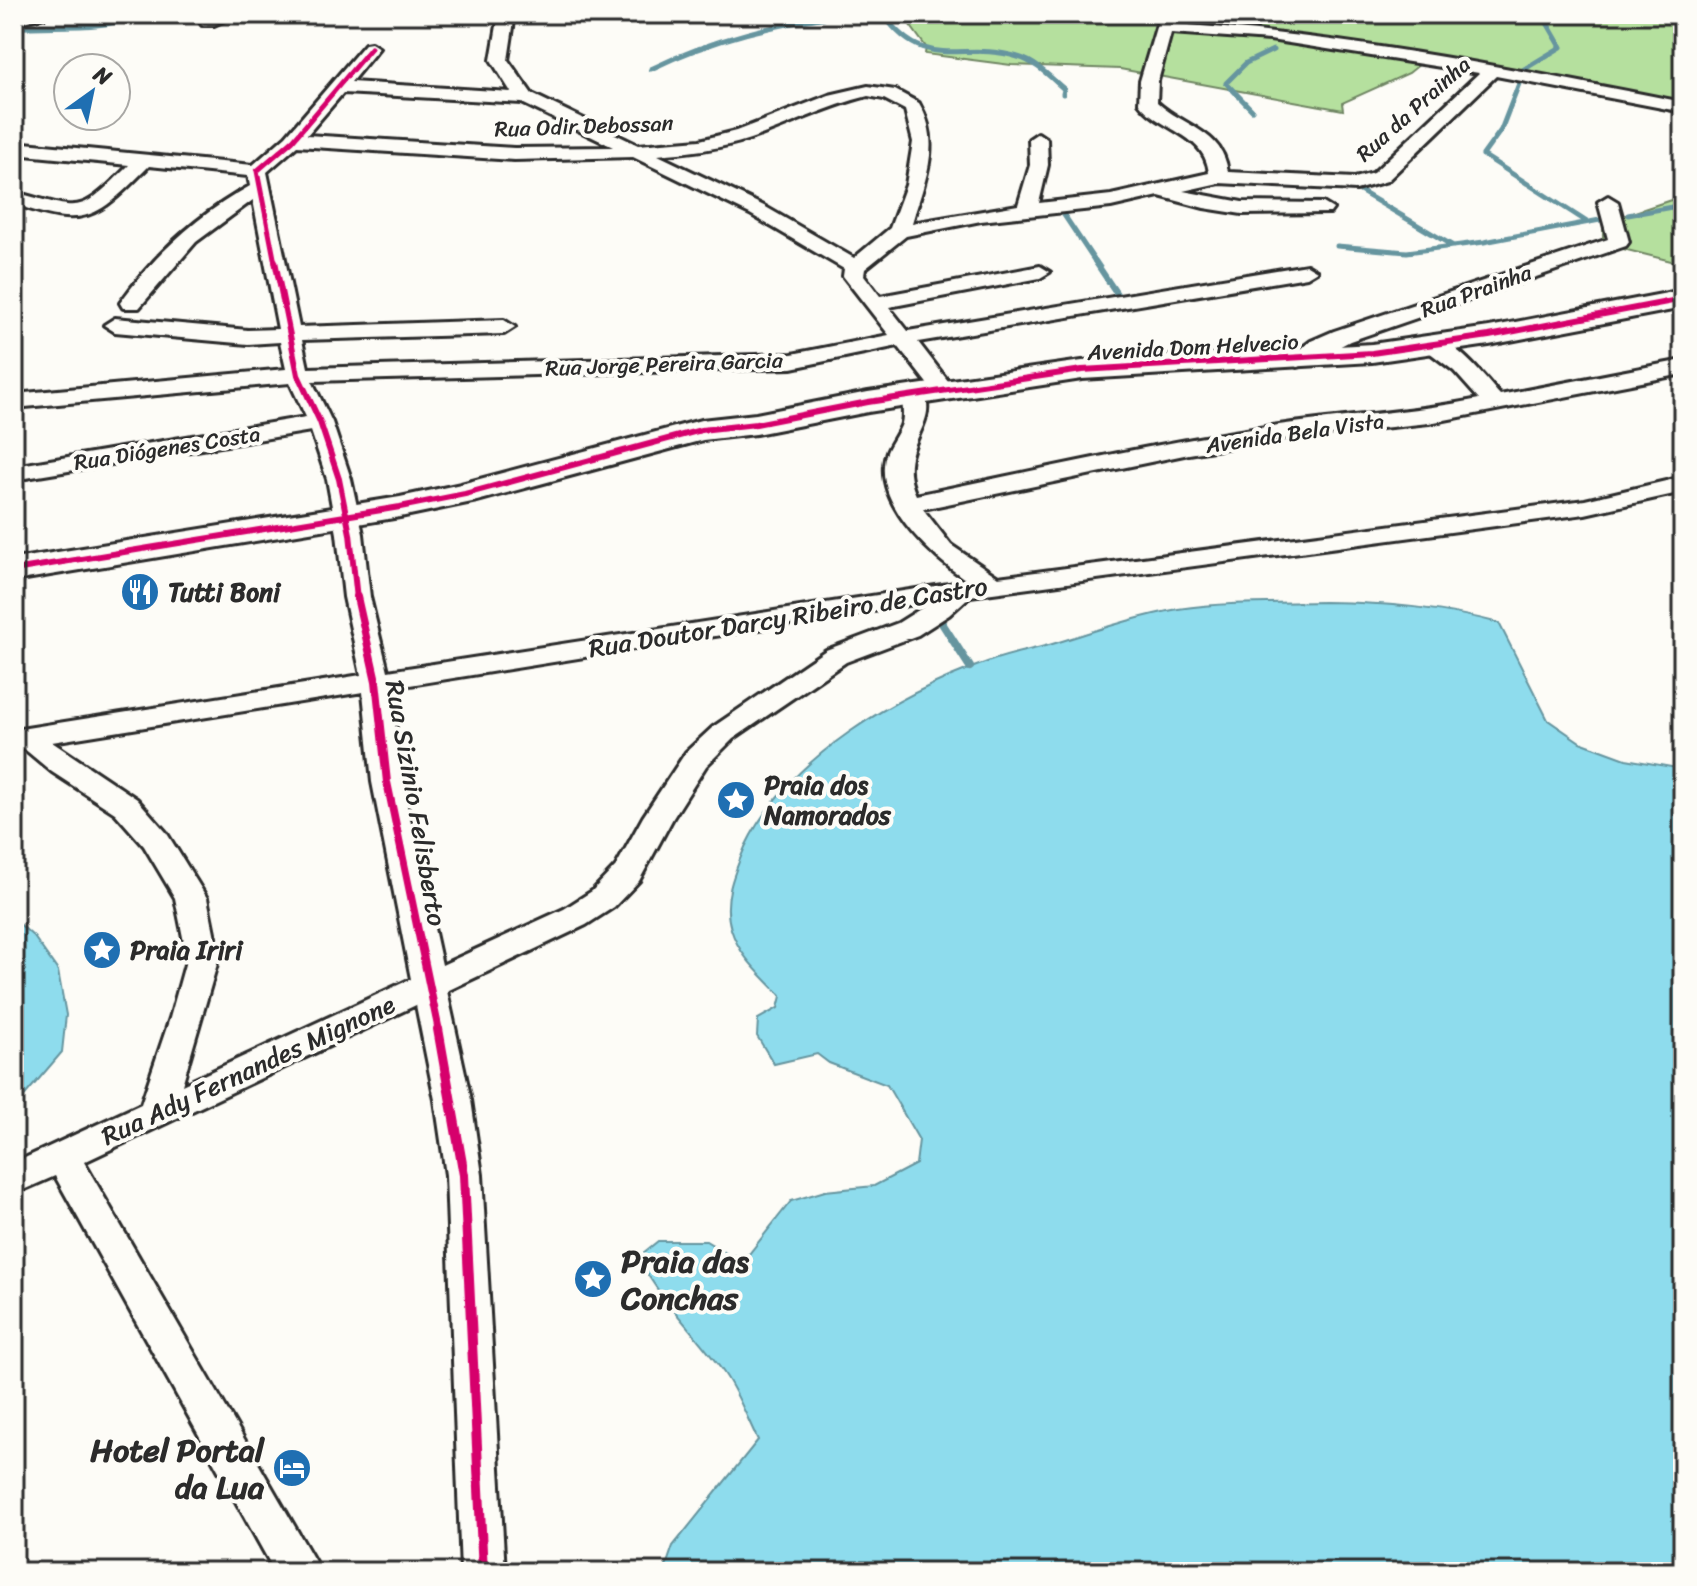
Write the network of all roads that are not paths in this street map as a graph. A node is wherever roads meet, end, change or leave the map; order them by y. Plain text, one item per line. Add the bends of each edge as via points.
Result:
1 (39, 14) edge
2 (230, 14) edge
3 (507, 14) edge
4 (14, 19) edge
5 (1166, 21) edge
6 (208, 22) dead end
7 (371, 48) dead end
8 (1492, 70) junction
9 (339, 87) junction
10 (526, 98) junction
11 (1683, 107) edge
12 (1038, 139) dead end
13 (293, 140) junction
14 (14, 148) edge
15 (638, 151) junction
16 (144, 161) junction
17 (1219, 177) junction
18 (259, 180) junction
19 (1163, 191) junction
20 (14, 198) edge
21 (1608, 202) dead end
22 (42, 206) junction
23 (1323, 209) dead end
24 (1027, 210) junction
25 (23, 219) dead end
26 (899, 231) junction
27 (855, 267) junction
28 (1307, 271) dead end
29 (1040, 272) dead end
30 (1683, 299) edge
31 (131, 303) dead end
32 (875, 303) junction
33 (115, 325) dead end
34 (504, 327) dead end
35 (290, 333) junction
36 (901, 339) junction
37 (1433, 344) junction
38 (1297, 360) junction
39 (1683, 367) edge
40 (298, 375) junction
41 (929, 392) junction
42 (14, 401) edge
43 (1495, 404) junction
44 (320, 422) junction
45 (14, 473) edge
46 (1683, 484) edge
47 (909, 504) junction
48 (349, 525) junction
49 (14, 570) edge
50 (993, 585) junction
51 (14, 586) edge
52 (962, 589) junction
53 (376, 681) junction
54 (21, 738) edge
55 (429, 987) junction
56 (156, 1111) junction
57 (62, 1156) junction
58 (14, 1179) edge
59 (299, 1572) edge
60 (483, 1572) edge

1 - 4 street
2 - 6 street
3 - 10 street via 499,67
5 - 8 street
5 - 17 street via 1148,103 1211,146 1220,161
7 - 9 street
8 - 11 street, Rua da Prainha
8 - 17 street, Rua da Prainha via 1380,177 1368,182
9 - 10 street
9 - 13 street
10 - 15 street
12 - 24 street via 1039,165
13 - 15 street, Rua Odir Debossan via 514,154
13 - 18 street
14 - 16 street
15 - 26 street, Rua Odir Debossan via 700,146 743,135 868,91 901,98 917,116 923,161
15 - 27 street via 757,210
16 - 18 street
16 - 22 street via 87,211
17 - 19 street, Rua da Prainha
18 - 31 street via 179,245
18 - 35 street, Rua Sizinio Felisberto
19 - 23 street via 1229,209
19 - 24 street, Rua da Prainha
20 - 22 street
21 - 38 street, Rua Prainha via 1619,242 1342,336
22 - 25 street
24 - 26 street, Rua da Prainha
26 - 27 street
27 - 32 street via 853,276
28 - 36 street, Rua Jorge Pereira Garcia
29 - 32 street
30 - 37 street, Avenida Dom Helvecio
32 - 36 street
33 - 35 street via 248,337
34 - 35 street
35 - 40 street, Rua Sizinio Felisberto
36 - 40 street, Rua Jorge Pereira Garcia via 792,361
36 - 41 street
37 - 38 street, Avenida Dom Helvecio
37 - 43 street via 1462,366
38 - 41 street, Avenida Dom Helvecio via 1082,370
39 - 43 street, Avenida Bela Vista
40 - 42 street, Rua Jorge Pereira Garcia
40 - 44 street, Rua Sizinio Felisberto
41 - 47 street via 895,466
41 - 48 street, Avenida Dom Helvecio via 756,424 526,494
43 - 47 street, Avenida Bela Vista via 1217,443
44 - 45 street, Rua Diógenes Costa
44 - 48 street, Rua Sizinio Felisberto
46 - 50 street, Rua Doutor Darcy Ribeiro de Castro via 1550,511
47 - 50 street via 933,543
48 - 49 street
48 - 51 street
48 - 53 street, Rua Sizinio Felisberto via 357,597
50 - 52 street, Rua Doutor Darcy Ribeiro de Castro
52 - 53 street, Rua Doutor Darcy Ribeiro de Castro
52 - 55 street, Rua Ady Fernandes Mignone via 908,629 836,656 723,733 696,759 628,873 603,899
53 - 54 street, Rua Doutor Darcy Ribeiro de Castro
53 - 55 street, Rua Sizinio Felisberto via 387,782
54 - 56 street via 126,806 155,839 191,898 203,957
55 - 56 street, Rua Ady Fernandes Mignone
55 - 60 street, Rua Sizinio Felisberto via 464,1175
56 - 57 street, Rua Ady Fernandes Mignone
57 - 58 street, Rua Ady Fernandes Mignone
57 - 59 street

